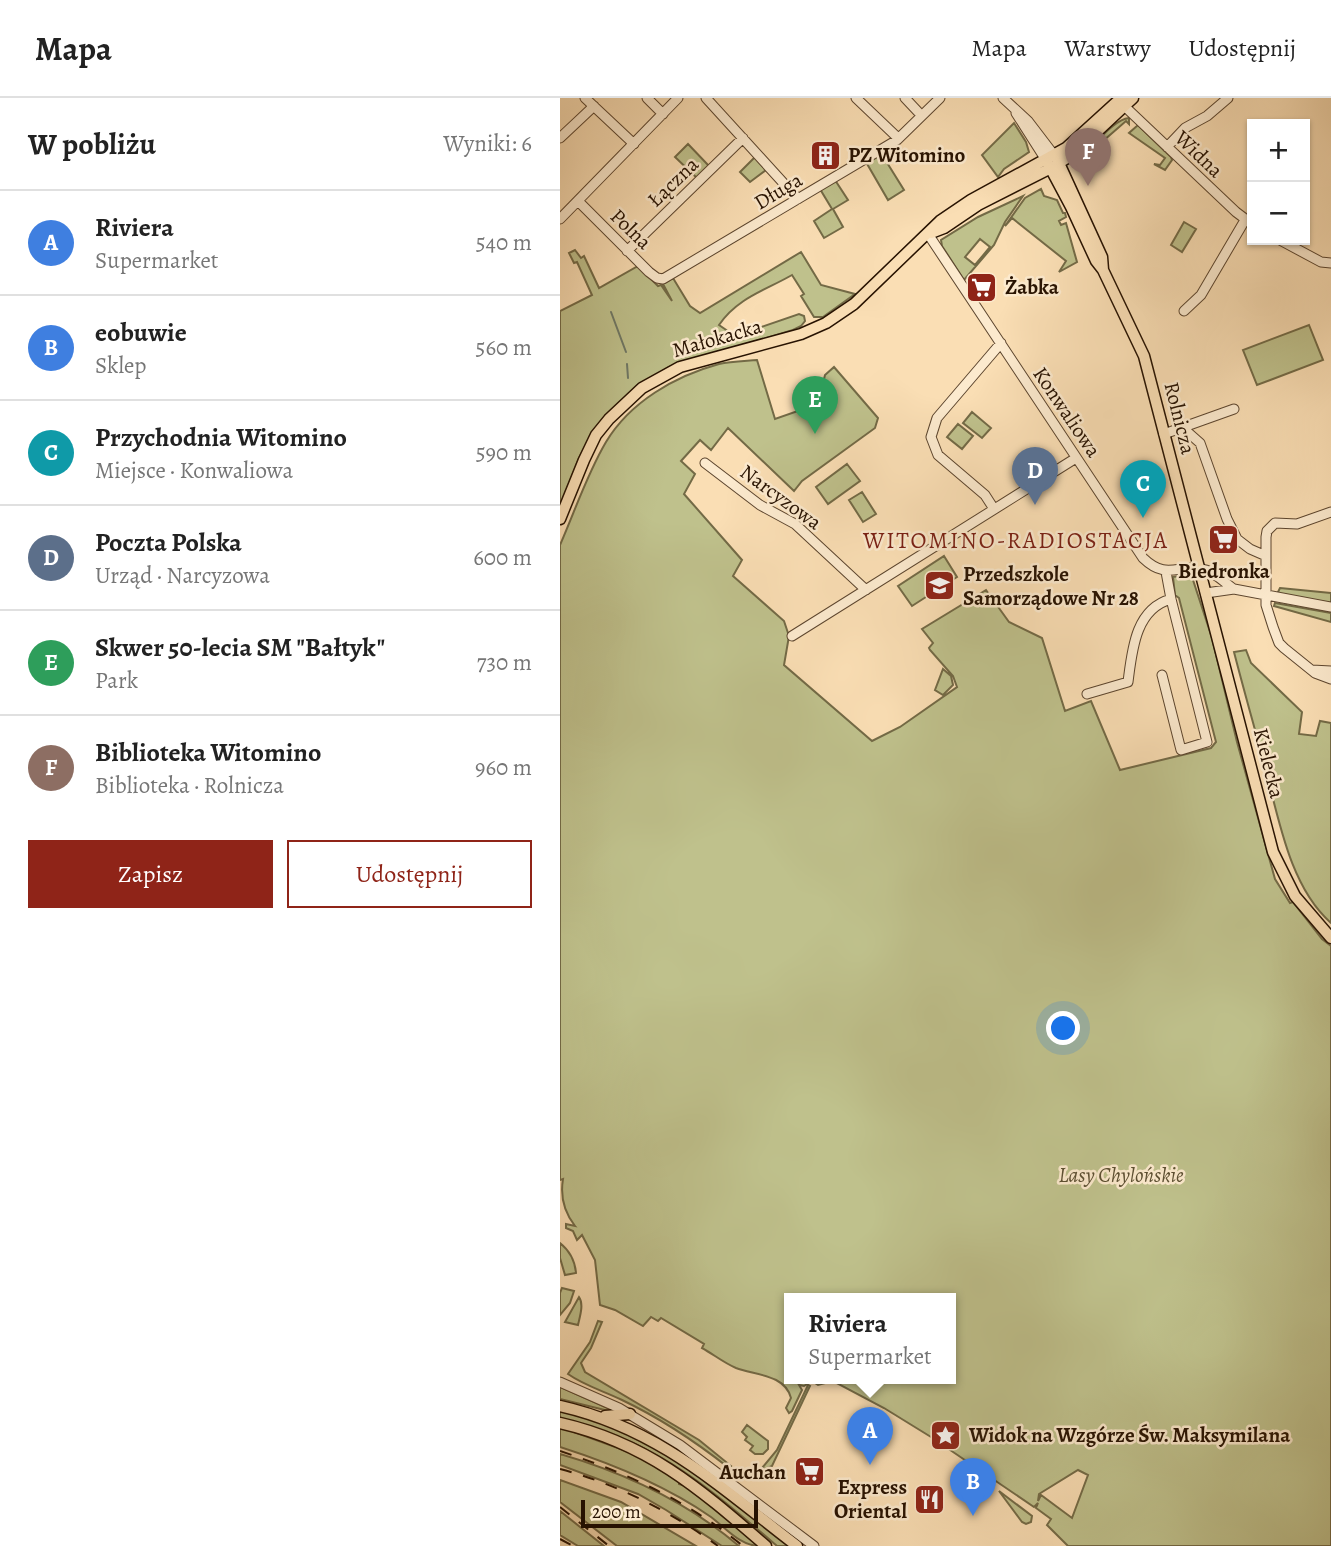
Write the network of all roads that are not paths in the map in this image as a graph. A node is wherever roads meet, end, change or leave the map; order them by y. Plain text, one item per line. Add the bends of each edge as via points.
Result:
1 (585, 98) edge
2 (647, 98) edge
3 (678, 98) edge
4 (706, 98) edge
5 (856, 98) edge
6 (905, 98) edge
7 (940, 98) edge
8 (1003, 98) edge
9 (1228, 98) edge
10 (1122, 100) edge
11 (594, 106) junction
12 (1011, 106) junction
13 (663, 114) junction
14 (921, 115) junction
15 (560, 138) edge
16 (743, 138) junction
17 (898, 138) junction
18 (1036, 143) junction
19 (634, 144) junction
20 (1167, 147) junction
21 (1053, 162) junction
22 (1031, 167) junction
23 (798, 199) junction
24 (578, 201) junction
25 (560, 219) edge
26 (1247, 220) edge
27 (1247, 225) edge
28 (928, 234) junction
29 (1289, 245) edge
30 (627, 251) junction
31 (1331, 263) edge
32 (661, 279) joint
33 (1184, 311) dead end
34 (1001, 343) junction
35 (1234, 409) dead end
36 (1183, 428) junction
37 (1164, 434) junction
38 (1076, 458) junction
39 (705, 463) dead end
40 (995, 509) junction
41 (1331, 512) edge
42 (560, 519) edge
43 (1266, 556) junction
44 (1200, 569) junction
45 (1166, 572) junction
46 (1203, 581) joint
47 (1234, 589) junction
48 (866, 590) junction
49 (1206, 593) junction
50 (1266, 596) junction
51 (1171, 599) junction
52 (1331, 607) edge
53 (792, 636) dead end
54 (1310, 670) junction
55 (1331, 671) edge
56 (1162, 675) dead end
57 (1331, 679) edge
58 (1087, 694) dead end
59 (1331, 938) edge
60 (560, 1382) edge
61 (560, 1406) edge
62 (630, 1414) junction
63 (597, 1416) junction
64 (560, 1423) edge
65 (766, 1546) edge
66 (797, 1546) edge
67 (814, 1546) edge

1 - 11 street
2 - 13 street
3 - 13 street
4 - 16 street
5 - 17 street
6 - 14 street
7 - 14 street, Długa
8 - 12 street
9 - 20 street via 1185,128
10 - 20 street, Widna
10 - 21 main road via 1085,144
11 - 15 street
11 - 19 street
12 - 18 street
12 - 21 street via 1028,121
13 - 19 street
14 - 17 street, Długa
16 - 23 street
16 - 30 street, Łączna
17 - 23 street, Długa
18 - 21 street
18 - 22 street
19 - 24 street
20 - 26 street, Widna
21 - 22 main road, Małokacka
21 - 28 main road, Małokacka
21 - 37 main road, Rolnicza via 1102,257 1103,270 1139,345
22 - 28 main road, Małokacka via 940,221
23 - 32 street, Długa
24 - 25 street
24 - 30 street, Polna
27 - 33 street via 1198,300
28 - 34 street, Konwaliowa
28 - 42 main road, Małokacka via 854,304 826,324 680,368 642,388 597,435
29 - 31 street
30 - 32 street, Polna
34 - 38 street, Konwaliowa
34 - 40 street via 940,413 931,437 938,455
35 - 36 street
36 - 37 street
36 - 43 street via 1200,443 1230,529 1250,549
37 - 44 main road, Rolnicza
38 - 40 street
38 - 45 street, Konwaliowa via 1143,558
39 - 48 street, Narcyzowa via 760,505 795,524
40 - 48 street
41 - 43 street via 1297,524 1275,523 1267,531
43 - 50 street
44 - 45 street
44 - 46 main road, Rolnicza
44 - 47 street
45 - 51 street
46 - 49 main road, Kielecka
47 - 49 street
47 - 50 street
48 - 53 street
49 - 59 main road, Kielecka via 1273,852 1295,896
50 - 52 street
50 - 54 street via 1279,643
51 - 56 street via 1207,742 1181,750
51 - 58 street via 1153,609 1137,631 1128,682
54 - 55 street
54 - 57 street
60 - 62 street
61 - 63 main road
62 - 63 main road
62 - 67 street via 703,1461
63 - 66 main road via 670,1450
64 - 65 main road via 613,1438 662,1463

